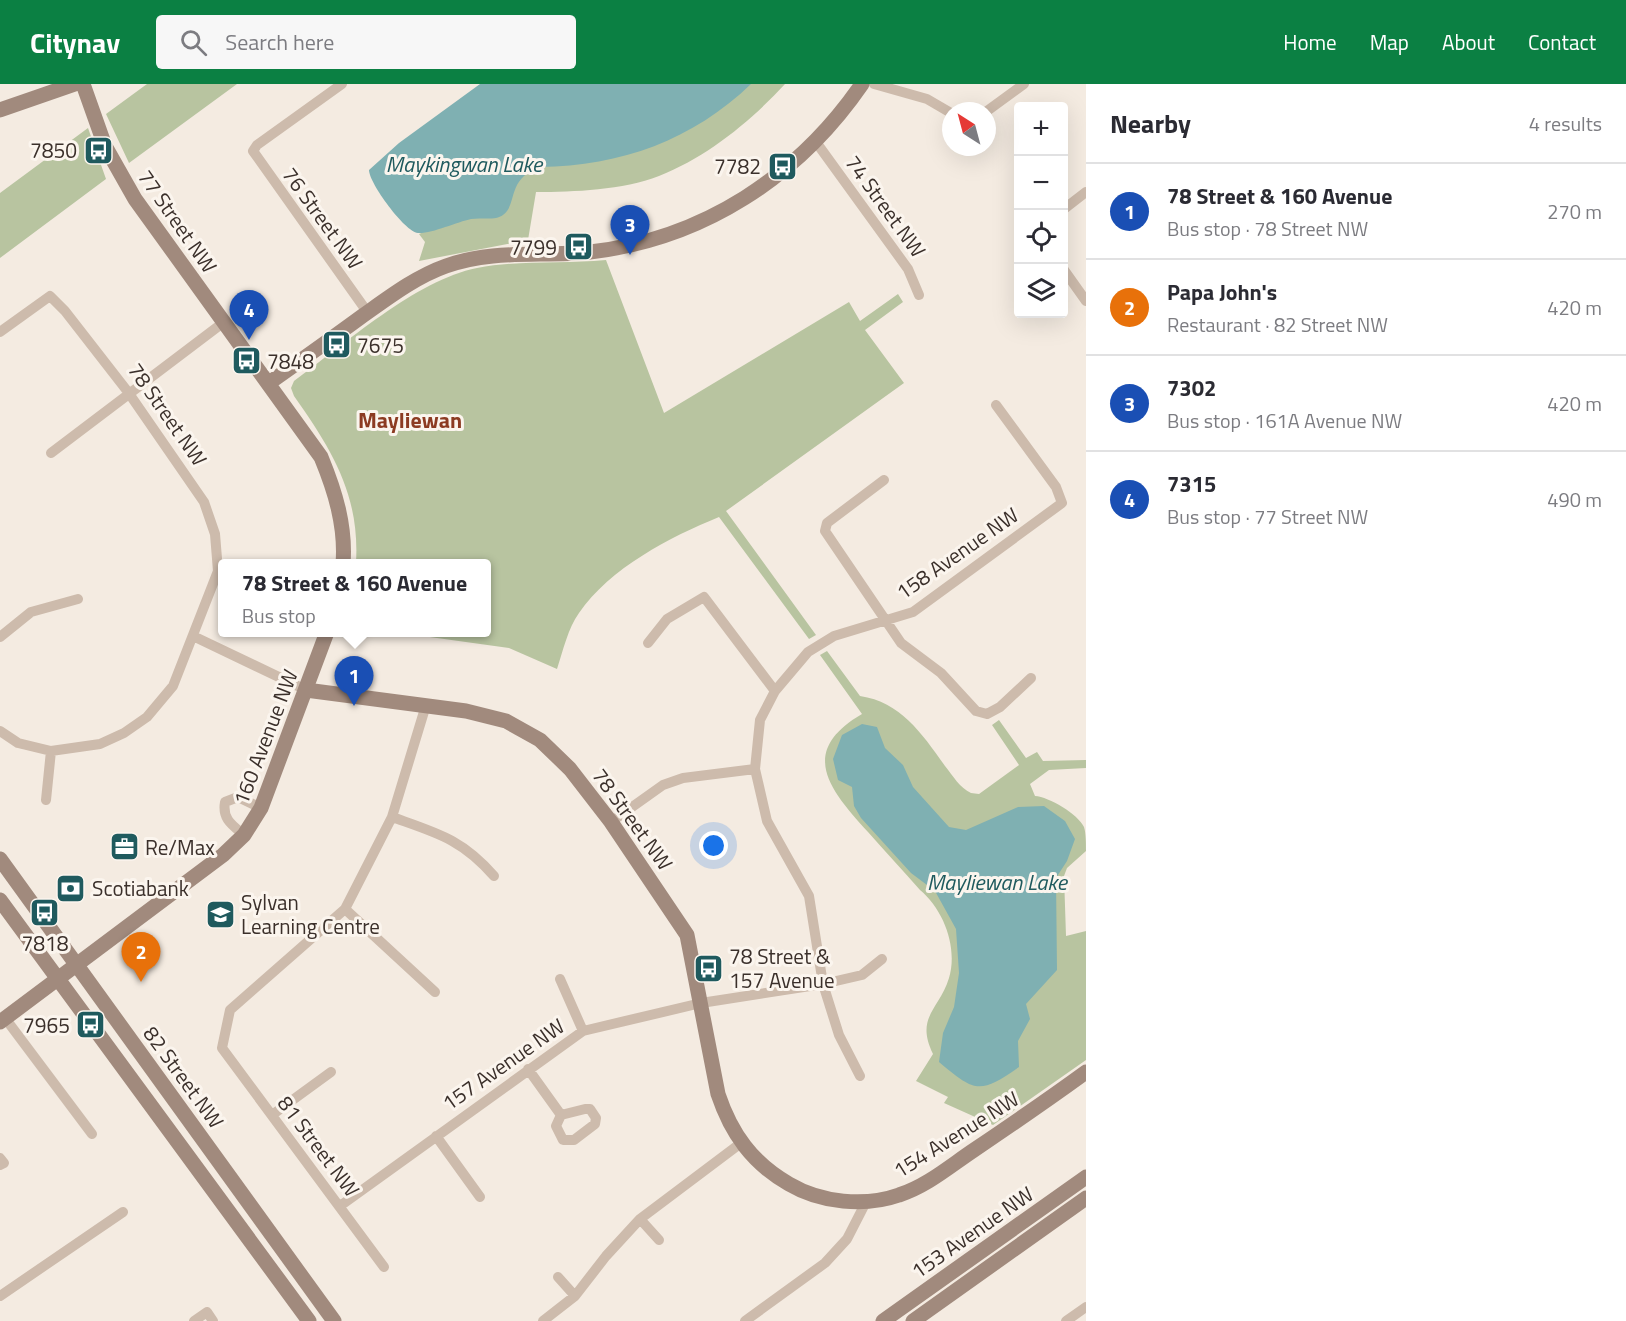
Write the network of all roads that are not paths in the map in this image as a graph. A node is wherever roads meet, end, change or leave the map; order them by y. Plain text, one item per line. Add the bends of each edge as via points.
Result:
1 (75, 84) edge
2 (83, 84) edge
3 (342, 84) edge
4 (862, 84) edge
5 (874, 84) edge
6 (1024, 84) edge
7 (996, 104) edge
8 (942, 108) edge
9 (0, 110) edge
10 (816, 142) junction
11 (1086, 192) edge
12 (1068, 206) edge
13 (1068, 276) edge
14 (919, 295) dead end
15 (1086, 301) edge
16 (368, 313) junction
17 (224, 322) junction
18 (0, 332) edge
19 (269, 383) junction
20 (128, 392) junction
21 (996, 405) dead end
22 (51, 453) dead end
23 (884, 480) dead end
24 (344, 559) edge
25 (218, 562) edge
26 (218, 574) edge
27 (78, 598) dead end
28 (888, 621) junction
29 (193, 636) junction
30 (0, 637) edge
31 (326, 637) edge
32 (648, 643) dead end
33 (1031, 678) dead end
34 (306, 690) junction
35 (775, 691) junction
36 (426, 705) junction
37 (0, 731) edge
38 (51, 751) junction
39 (755, 769) junction
40 (46, 800) dead end
41 (261, 808) junction
42 (392, 817) junction
43 (610, 822) junction
44 (244, 835) junction
45 (0, 859) edge
46 (494, 876) dead end
47 (0, 900) edge
48 (345, 909) junction
49 (882, 959) dead end
50 (76, 963) junction
51 (57, 979) junction
52 (560, 979) dead end
53 (823, 984) junction
54 (435, 992) dead end
55 (701, 1003) junction
56 (3, 1020) edge
57 (583, 1031) junction
58 (528, 1069) junction
59 (331, 1072) dead end
60 (1086, 1072) edge
61 (860, 1076) dead end
62 (272, 1115) junction
63 (561, 1115) dead end
64 (92, 1134) dead end
65 (436, 1136) junction
66 (741, 1143) junction
67 (0, 1158) edge
68 (0, 1166) edge
69 (1086, 1178) edge
70 (480, 1197) dead end
71 (1086, 1198) edge
72 (866, 1202) junction
73 (340, 1206) junction
74 (123, 1212) dead end
75 (640, 1219) junction
76 (659, 1240) dead end
77 (384, 1267) dead end
78 (558, 1276) dead end
79 (0, 1296) edge
80 (575, 1296) junction
81 (1086, 1307) edge
82 (210, 1317) edge
83 (194, 1321) edge
84 (309, 1321) edge
85 (334, 1321) edge
86 (543, 1321) edge
87 (746, 1321) edge
88 (883, 1321) edge
89 (913, 1321) edge
90 (1066, 1321) edge

1 - 9 street
2 - 17 street, 77 Street NW via 105,146 135,199
3 - 16 street, 76 Street NW via 253,151
4 - 10 street
5 - 8 street via 927,99
6 - 7 street
10 - 14 street, 74 Street NW via 909,269
10 - 16 street via 756,191 692,226 609,249 518,253 463,261 413,281
11 - 12 street
13 - 15 street
16 - 19 street
17 - 19 street, 77 Street NW
17 - 20 street
18 - 20 street, 78 Street NW via 50,296
19 - 24 street, 77 Street NW via 321,457 332,482 342,520
20 - 22 street
20 - 25 street, 78 Street NW via 204,502 215,534
21 - 28 street, 158 Avenue NW via 1056,487 1062,503 913,612
23 - 28 street via 827,523 825,531
26 - 29 street, 78 Street NW
27 - 30 street via 31,612
28 - 33 street via 901,643 941,673 976,711 987,714 1000,707
28 - 35 street, 158 Avenue NW via 834,636 808,652
29 - 34 street, 78 Street NW
29 - 38 street via 173,686 147,717 100,744
31 - 34 street, 160 Avenue NW
32 - 35 street via 667,619 704,597
34 - 36 street, 78 Street NW
34 - 41 street, 160 Avenue NW
35 - 39 street, 158 Avenue NW via 760,720
36 - 42 street
36 - 43 street, 78 Street NW via 506,721 540,740 570,769
37 - 38 street via 18,743
38 - 40 street
39 - 43 street via 663,784
39 - 53 street via 767,821 809,896
41 - 44 street, 160 Avenue NW
41 - 44 street via 238,797 225,802 226,820
42 - 46 street via 446,836 475,855
42 - 48 street
43 - 55 street, 78 Street NW via 687,935
44 - 50 street, 160 Avenue NW via 224,855
45 - 50 street, 82 Street NW
47 - 51 street, 82 Street NW
48 - 54 street
48 - 62 street, 81 Street NW via 230,1010 222,1048
49 - 53 street, 157 Avenue NW via 862,975
50 - 51 street, 160 Avenue NW
50 - 85 street, 82 Street NW
51 - 56 street, 160 Avenue NW
51 - 84 street, 82 Street NW
52 - 57 street
53 - 55 street, 157 Avenue NW
53 - 61 street via 839,1035
55 - 57 street, 157 Avenue NW
55 - 66 street, 78 Street NW via 718,1094
56 - 64 street
57 - 58 street, 157 Avenue NW
58 - 63 street
58 - 65 street, 157 Avenue NW
59 - 62 street
60 - 72 street, 154 Avenue NW via 932,1179 900,1195
62 - 73 street, 81 Street NW
65 - 70 street
65 - 73 street, 157 Avenue NW
66 - 72 street, 78 Street NW via 758,1162 796,1189 844,1201
66 - 75 street
67 - 68 street via 4,1163
69 - 88 street, 153 Avenue NW
71 - 89 street, 153 Avenue NW
72 - 87 street via 847,1239 825,1263
73 - 77 street, 81 Street NW
74 - 79 street
75 - 76 street
75 - 80 street
78 - 80 street
80 - 86 street
81 - 90 street
82 - 83 street

